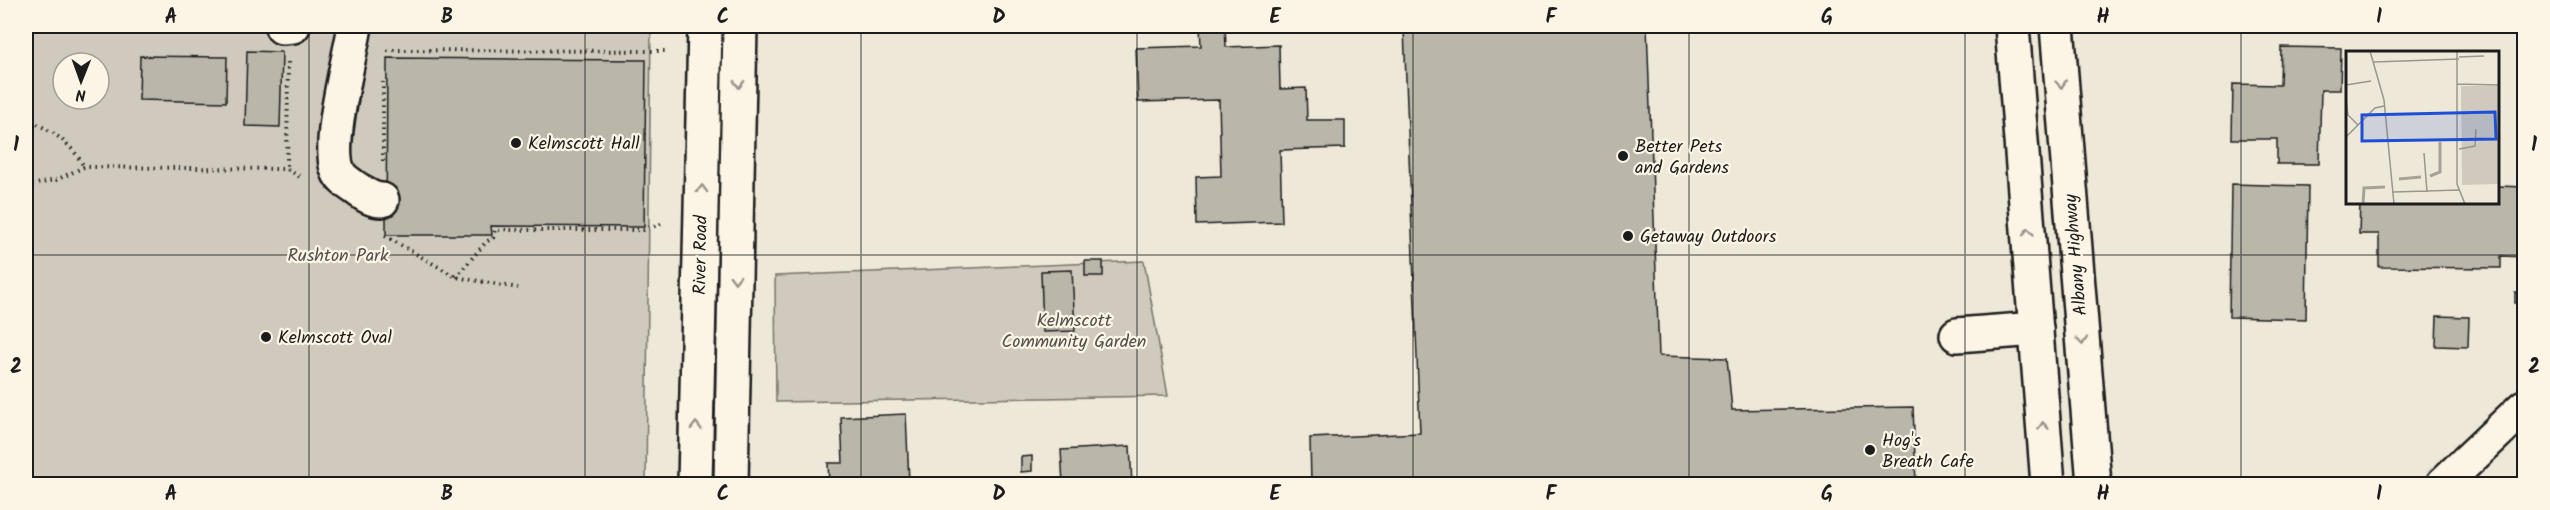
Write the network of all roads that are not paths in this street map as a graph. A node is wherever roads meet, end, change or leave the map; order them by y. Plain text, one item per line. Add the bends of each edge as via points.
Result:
1 (355, 26) edge
2 (705, 26) edge
3 (740, 26) edge
4 (2012, 26) edge
5 (2057, 26) edge
6 (382, 200) road end
7 (2036, 329) junction
8 (1957, 335) dead end
9 (2524, 407) edge
10 (695, 484) edge
11 (731, 484) edge
12 (2048, 484) edge
13 (2094, 484) edge
14 (2443, 484) edge

1 - 6 main road via 334,140 335,161 347,182 375,200
10 -> 2 main road, River Road
3 -> 11 main road, River Road
7 -> 4 main road
5 -> 13 main road, Albany Highway
7 - 8 main road
12 -> 7 main road
9 - 14 main road

